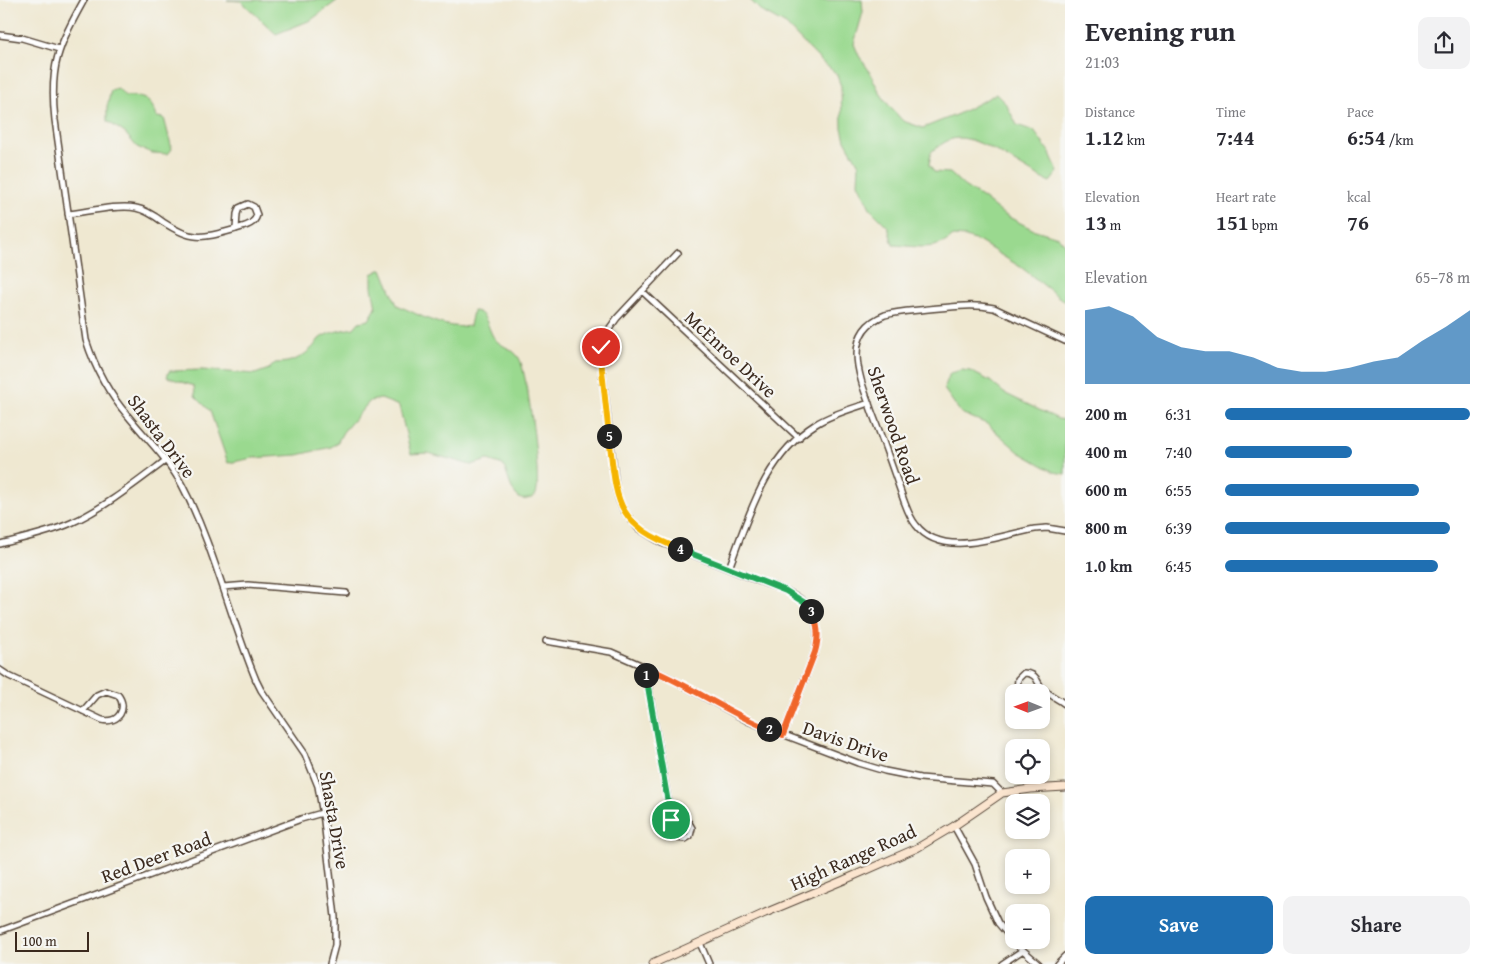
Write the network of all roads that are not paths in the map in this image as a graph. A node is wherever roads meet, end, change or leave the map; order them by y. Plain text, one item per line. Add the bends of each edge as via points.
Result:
1 (84, 0) edge
2 (0, 35) edge
3 (59, 49) junction
4 (68, 214) junction
5 (236, 229) junction
6 (678, 253) dead end
7 (642, 291) junction
8 (1065, 341) edge
9 (869, 403) junction
10 (799, 438) junction
11 (166, 461) junction
12 (1065, 531) edge
13 (0, 544) edge
14 (729, 568) junction
15 (223, 587) junction
16 (346, 593) dead end
17 (546, 641) dead end
18 (645, 667) junction
19 (0, 670) edge
20 (1016, 684) edge
21 (1039, 684) edge
22 (1050, 694) edge
23 (1065, 704) edge
24 (83, 711) junction
25 (783, 735) junction
26 (1065, 787) edge
27 (1002, 793) junction
28 (322, 813) junction
29 (671, 820) junction
30 (954, 826) junction
31 (0, 931) edge
32 (700, 943) junction
33 (1023, 950) junction
34 (1065, 956) edge
35 (330, 964) edge
36 (652, 964) edge
37 (709, 964) edge
38 (1002, 964) edge
39 (1039, 964) edge
40 (1058, 964) edge

1 - 3 street, Shasta Drive
2 - 3 street
3 - 4 street, Shasta Drive via 53,77 53,98
4 - 5 street via 131,207 149,212 186,235 204,236
4 - 11 street, Shasta Drive via 83,329 94,362 120,406
5 - 5 street via 255,221 257,212 254,207 248,204 239,208
6 - 7 street
7 - 10 street, McEnroe Drive
7 - 14 street via 609,326 601,347 619,500 630,520 652,538
8 - 9 street, Sherwood Road via 1005,312 983,306 886,315 867,327 858,348 858,371
9 - 10 street via 826,419
9 - 12 street, Sherwood Road via 910,516 916,526 930,536 963,544 1035,529
10 - 14 street via 779,458 764,481
11 - 13 street via 80,519
11 - 15 street, Shasta Drive via 193,508
14 - 25 street via 796,596 815,618 818,640 815,652
15 - 16 street via 248,585
15 - 28 street, Shasta Drive via 258,685 310,765 318,786
17 - 18 street, Davis Drive via 611,652
18 - 25 street, Davis Drive via 748,721
18 - 29 street
19 - 24 street
20 - 21 street via 1024,673 1034,676
22 - 23 street
24 - 24 street via 104,692 116,693 123,703 120,715 112,721
25 - 27 street, Davis Drive via 885,771 920,778 993,784
26 - 27 street, High Range Road
27 - 30 street, High Range Road
28 - 31 street, Red Deer Road
28 - 35 street, Shasta Drive via 336,928
29 - 29 street via 689,823 692,828 690,836 682,839 677,836
30 - 32 street, High Range Road via 907,853 765,912
30 - 33 street via 975,864 992,913
32 - 36 street, High Range Road
32 - 37 street
33 - 38 street
33 - 39 street
34 - 40 street

